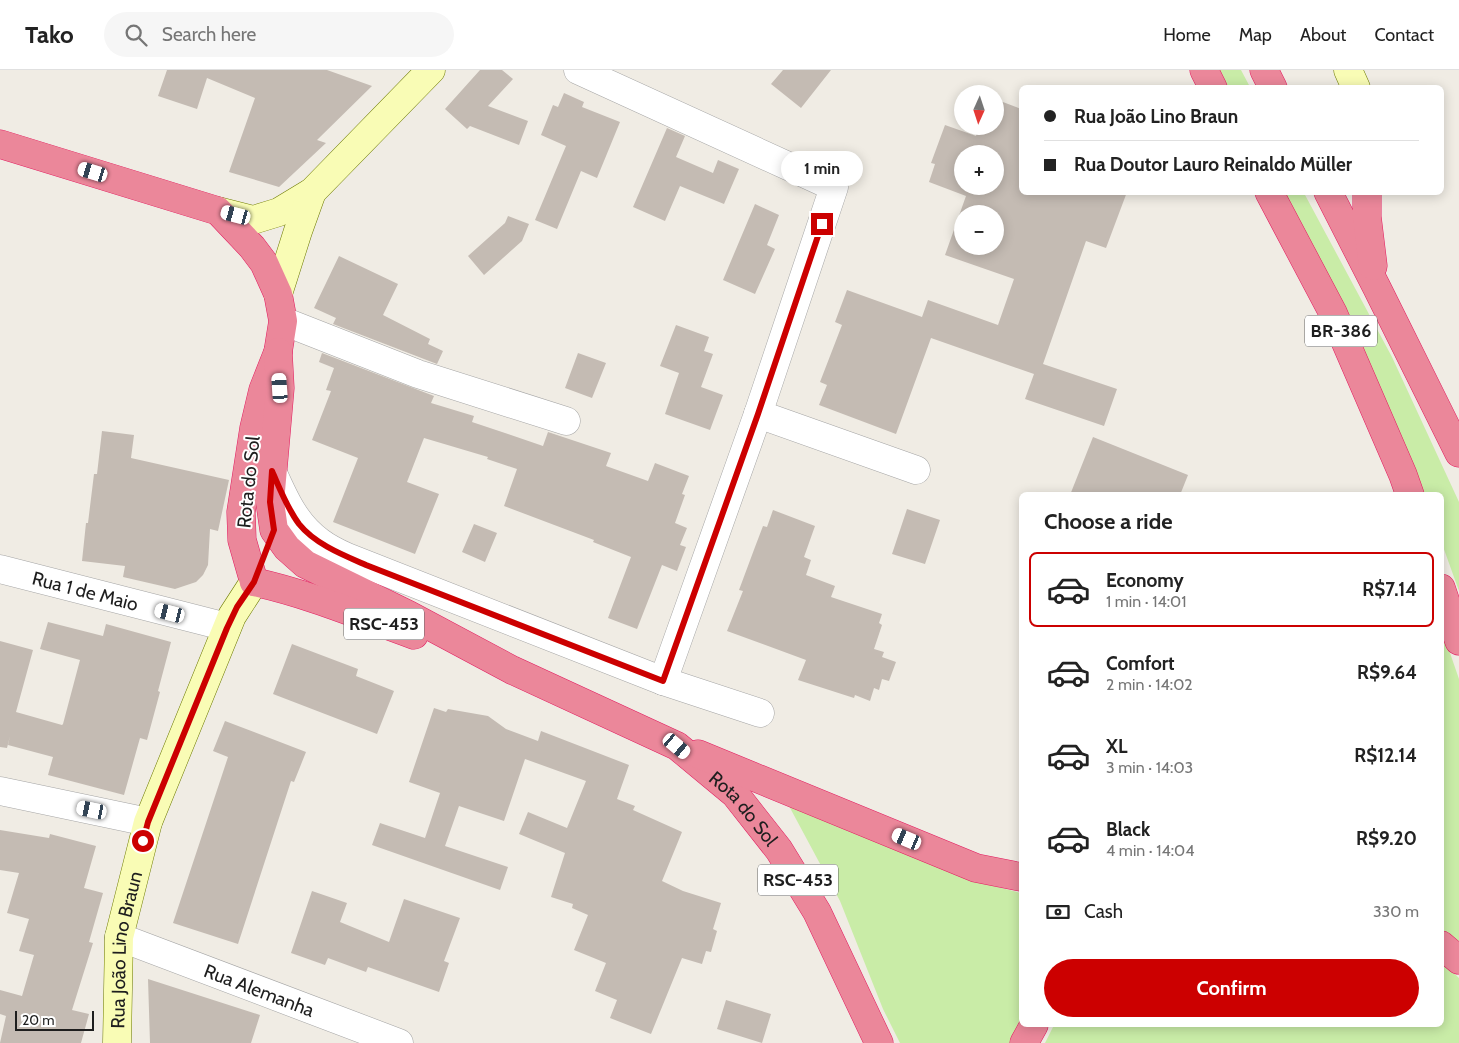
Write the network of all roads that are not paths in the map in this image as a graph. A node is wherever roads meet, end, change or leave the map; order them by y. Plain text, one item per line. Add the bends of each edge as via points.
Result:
1 (432, 70) edge
2 (578, 70) edge
3 (1204, 70) edge
4 (1264, 70) edge
5 (1348, 70) edge
6 (1212, 85) edge
7 (1272, 85) edge
8 (1355, 85) edge
9 (0, 144) edge
10 (312, 192) junction
11 (1271, 195) edge
12 (1330, 195) edge
13 (1367, 195) edge
14 (218, 211) junction
15 (1377, 288) junction
16 (278, 294) junction
17 (283, 321) junction
18 (278, 352) junction
19 (758, 414) junction
20 (566, 422) dead end
21 (1459, 453) edge
22 (916, 470) dead end
23 (272, 471) junction
24 (1405, 488) edge
25 (274, 530) junction
26 (0, 568) edge
27 (254, 582) junction
28 (1444, 597) edge
29 (409, 616) junction
30 (227, 628) junction
31 (1459, 641) edge
32 (512, 670) junction
33 (663, 681) junction
34 (760, 713) dead end
35 (677, 746) junction
36 (0, 791) edge
37 (148, 822) junction
38 (1019, 877) edge
39 (119, 937) junction
40 (1444, 948) edge
41 (1459, 960) edge
42 (1033, 1027) edge
43 (117, 1043) edge
44 (399, 1043) edge
45 (879, 1043) edge
46 (1024, 1043) edge

1 - 10 street
2 - 19 street via 834,187
3 - 6 highway
4 - 7 highway
5 - 8 street
9 - 14 highway
10 - 14 street via 279,212 253,220
10 - 16 street
11 - 24 highway, BR-386 via 1333,313
12 - 15 highway, BR-386
13 - 15 highway via 1370,249
14 - 16 highway, Rota do Sol / RSC-453 via 256,252
15 - 21 highway, BR-386
16 - 17 highway, Rota do Sol / RSC-453
17 - 18 highway, Rota do Sol / RSC-453
17 - 20 street via 418,374
18 - 23 highway, Rota do Sol / RSC-453 via 280,388
18 - 27 highway, Rota do Sol / RSC-453 via 263,390 254,428 241,512 242,540
19 - 22 street
19 - 33 street
23 - 25 highway, Rota do Sol / RSC-453 via 270,502
23 - 33 street via 300,525 320,543 347,557
25 - 27 highway
25 - 29 highway, Rota do Sol / RSC-453 via 287,548 305,564
26 - 30 street, Rua 1 de Maio
27 - 29 highway via 280,576 292,577
27 - 30 street, Rua João Lino Braun
27 - 32 highway, Rota do Sol / RSC-453 via 309,597
28 - 31 highway
29 - 32 highway, Rota do Sol / RSC-453
30 - 37 street, Rua João Lino Braun
32 - 35 highway, Rota do Sol / RSC-453
33 - 34 street
35 - 38 highway via 976,868
35 - 45 highway, Rota do Sol / RSC-453 via 735,794 779,850 817,912
36 - 37 street
37 - 39 street, Rua João Lino Braun
39 - 43 street, Rua João Lino Braun
39 - 44 street, Rua Alemanha
40 - 41 highway
42 - 46 highway

